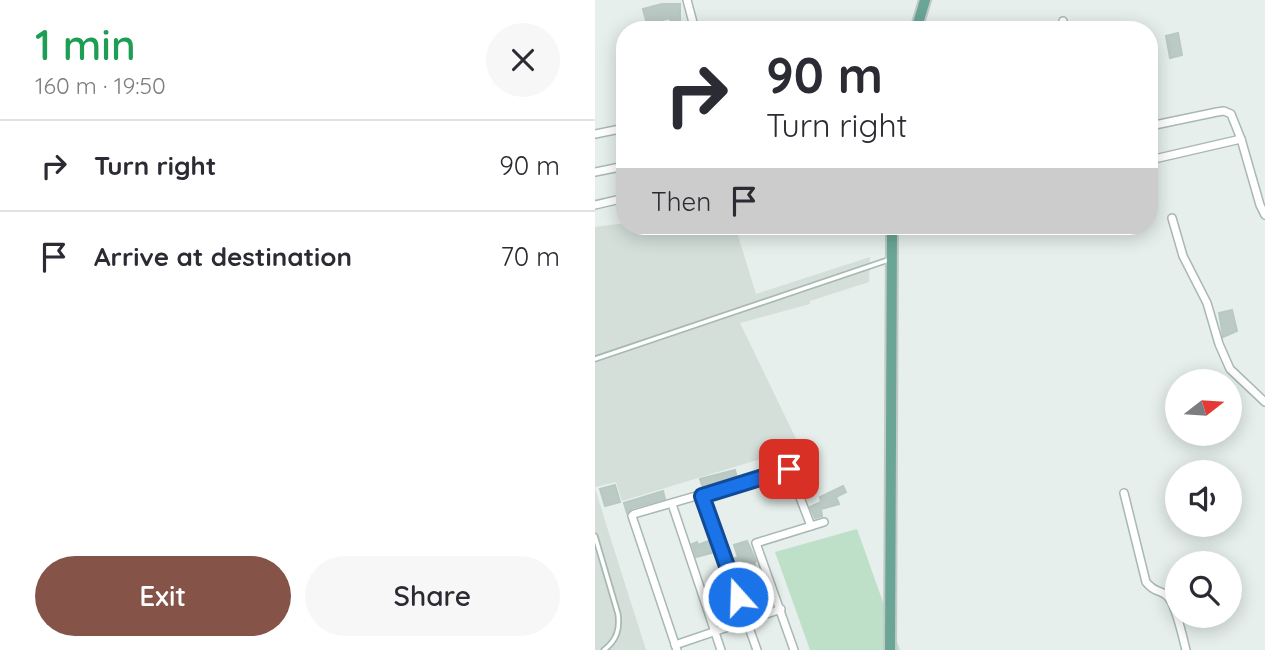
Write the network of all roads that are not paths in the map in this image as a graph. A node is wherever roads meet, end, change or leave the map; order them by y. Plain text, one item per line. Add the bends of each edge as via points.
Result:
1 (687, 0) edge
2 (925, 0) edge
3 (693, 21) edge
4 (919, 21) edge
5 (1158, 124) edge
6 (616, 130) edge
7 (595, 134) edge
8 (1241, 139) junction
9 (1158, 158) edge
10 (616, 168) edge
11 (595, 172) edge
12 (616, 200) edge
13 (595, 205) edge
14 (1265, 215) edge
15 (1172, 218) dead end
16 (893, 235) edge
17 (892, 258) junction
18 (595, 359) edge
19 (1265, 402) edge
20 (1124, 493) dead end
21 (702, 496) junction
22 (672, 504) junction
23 (824, 522) dead end
24 (811, 526) junction
25 (595, 536) edge
26 (781, 610) junction
27 (747, 622) junction
28 (715, 633) junction
29 (676, 648) edge
30 (604, 650) edge
31 (721, 650) edge
32 (757, 650) edge
33 (794, 650) edge
34 (890, 650) edge
35 (1186, 650) edge

1 - 3 street
2 - 4 main road
5 - 8 street via 1224,111 1231,114
6 - 7 street
8 - 9 street
8 - 14 street
10 - 11 street
12 - 13 street
15 - 19 street via 1230,369
16 - 17 main road
17 - 18 lane
17 - 34 main road
20 - 35 street via 1146,582 1172,603
21 - 22 street
21 - 24 street via 789,469
21 - 27 street
22 - 28 street
22 - 29 street via 632,516
23 - 24 street
24 - 26 street via 756,543
25 - 30 lane via 620,627
26 - 27 street
26 - 33 street
27 - 28 street
27 - 32 street
28 - 29 street
28 - 31 street

